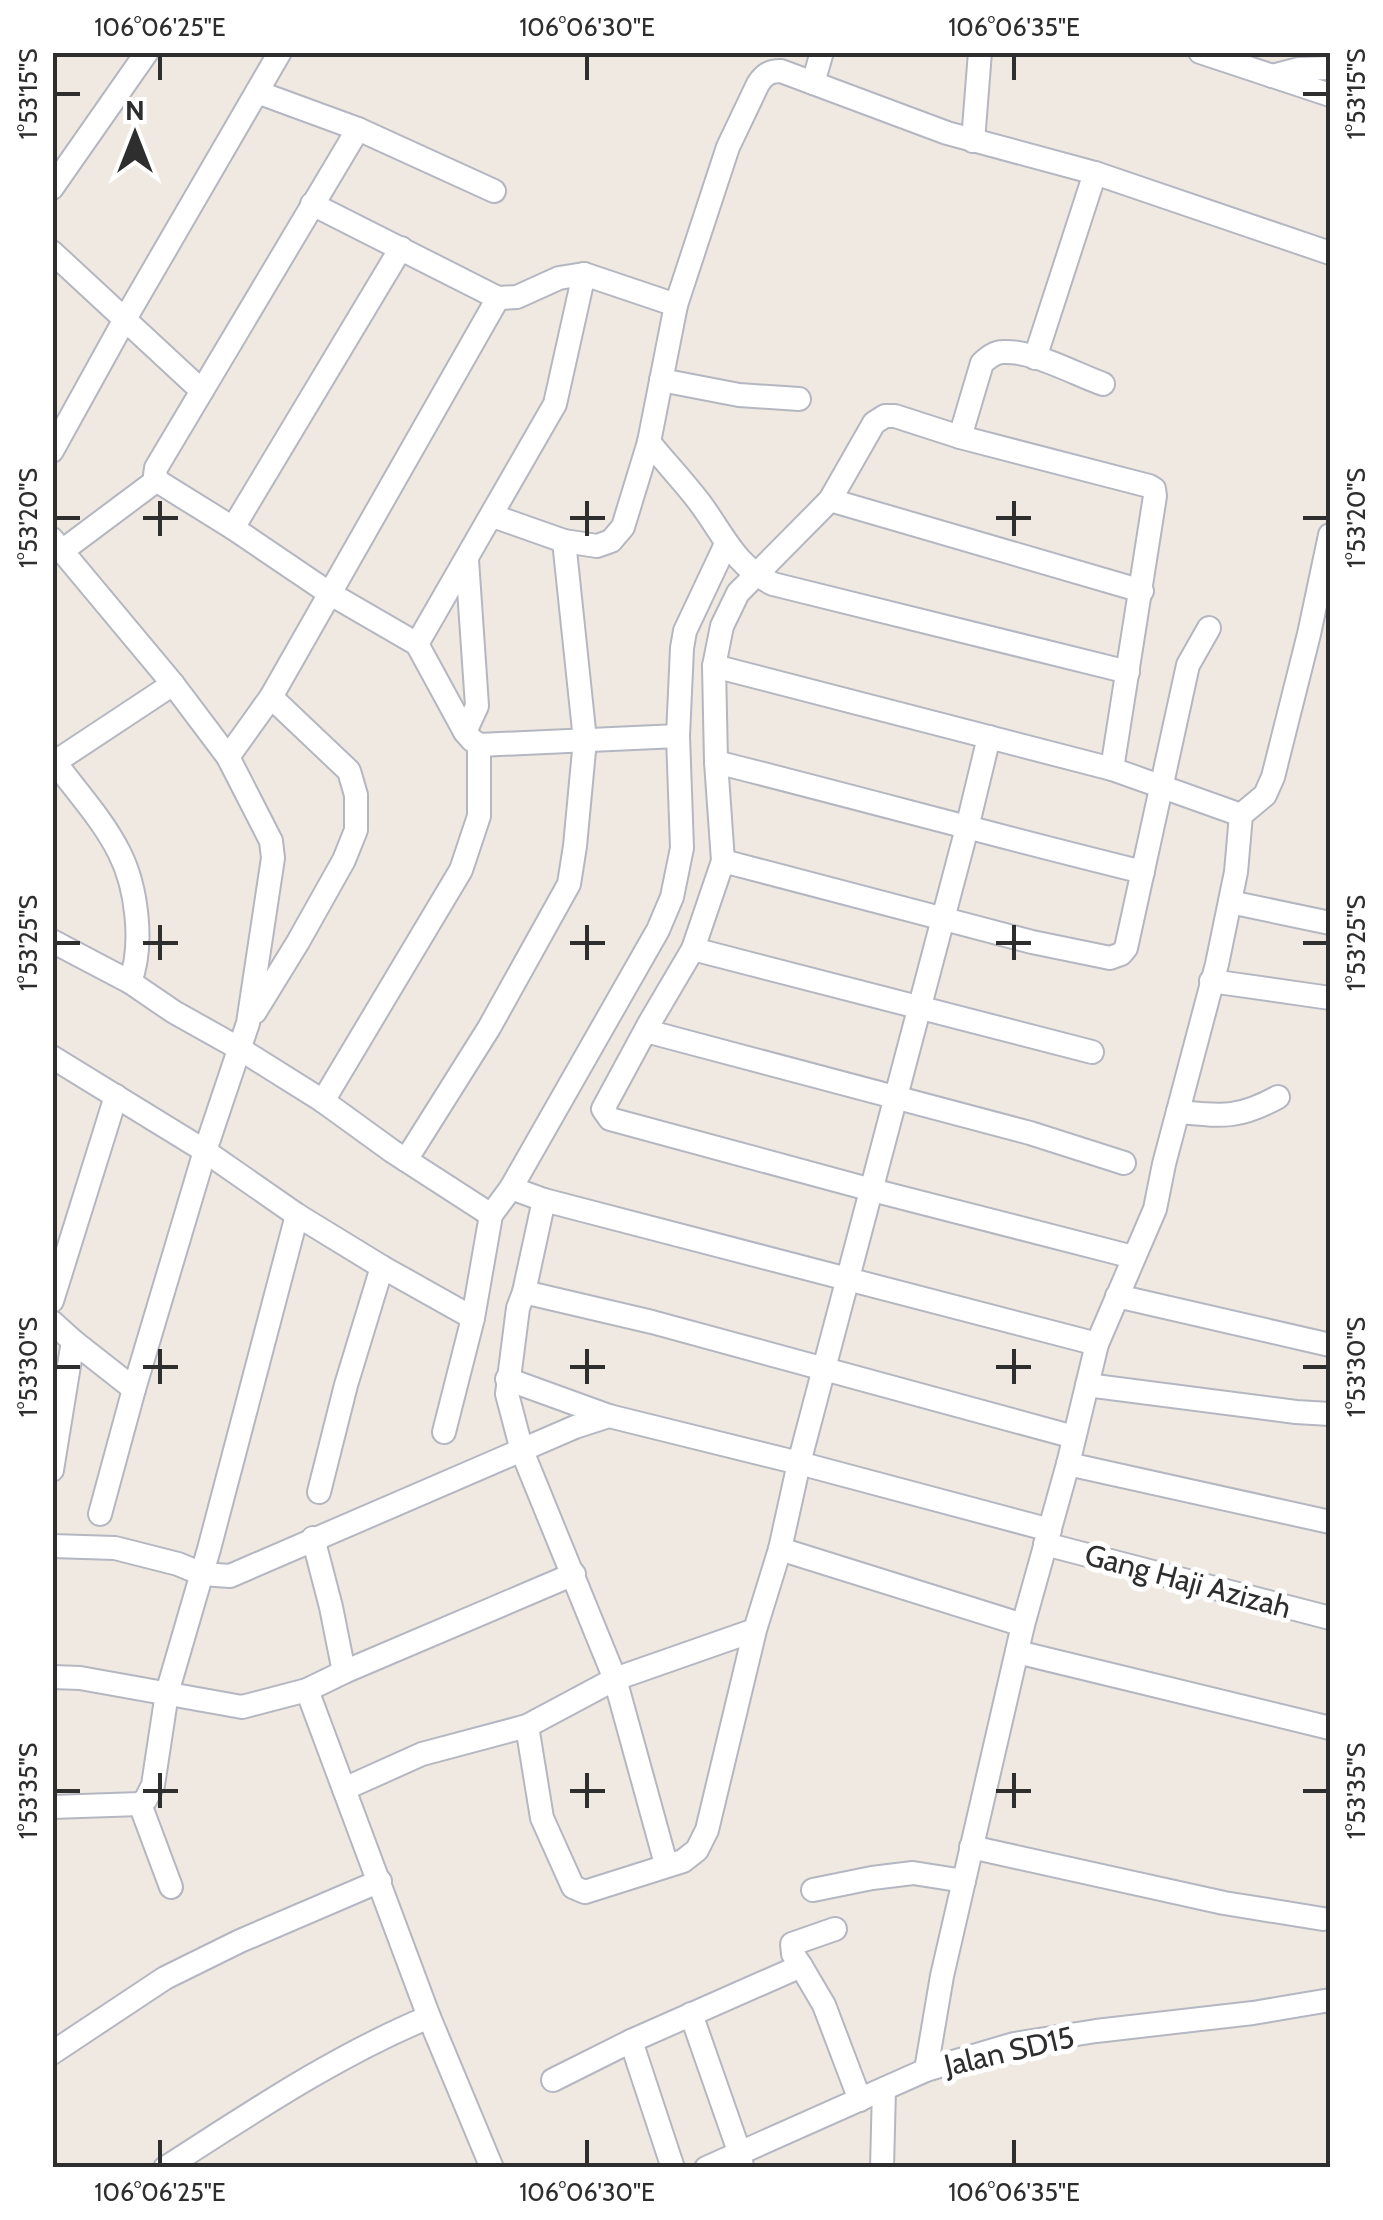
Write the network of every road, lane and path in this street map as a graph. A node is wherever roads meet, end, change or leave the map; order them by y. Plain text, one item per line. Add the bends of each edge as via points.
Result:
1 (147, 52) edge
2 (280, 52) edge
3 (822, 52) edge
4 (980, 52) edge
5 (1200, 52) edge
6 (1330, 68) edge
7 (1272, 76) junction
8 (813, 83) junction
9 (257, 92) junction
10 (1330, 96) edge
11 (358, 130) junction
12 (973, 141) junction
13 (1095, 172) junction
14 (52, 188) edge
15 (494, 191) dead end
16 (312, 204) junction
17 (401, 248) junction
18 (52, 252) edge
19 (1330, 254) edge
20 (584, 274) junction
21 (498, 298) junction
22 (676, 305) junction
23 (125, 319) junction
24 (1035, 358) junction
25 (661, 380) junction
26 (1102, 384) dead end
27 (202, 390) junction
28 (799, 399) dead end
29 (960, 437) junction
30 (649, 442) junction
31 (52, 451) edge
32 (157, 480) junction
33 (830, 500) junction
34 (493, 516) junction
35 (234, 528) junction
36 (1330, 534) edge
37 (564, 541) junction
38 (57, 545) edge
39 (598, 546) junction
40 (467, 560) junction
41 (740, 560) junction
42 (1327, 566) edge
43 (569, 584) junction
44 (1142, 592) junction
45 (329, 593) junction
46 (1209, 628) dead end
47 (417, 644) junction
48 (714, 666) junction
49 (1128, 672) junction
50 (172, 684) junction
51 (270, 697) junction
52 (678, 736) junction
53 (989, 737) junction
54 (472, 738) junction
55 (585, 740) junction
56 (228, 757) junction
57 (716, 762) junction
58 (54, 763) edge
59 (1112, 769) junction
60 (1161, 786) junction
61 (1242, 815) junction
62 (967, 828) junction
63 (724, 862) junction
64 (1142, 872) junction
65 (1230, 902) junction
66 (942, 918) junction
67 (1330, 923) edge
68 (52, 941) edge
69 (693, 949) junction
70 (1211, 981) junction
71 (130, 982) junction
72 (1330, 998) edge
73 (919, 1008) junction
74 (248, 1023) junction
75 (646, 1032) junction
76 (240, 1049) junction
77 (1092, 1052) dead end
78 (52, 1056) edge
79 (116, 1096) junction
80 (895, 1097) junction
81 (1278, 1097) dead end
82 (323, 1101) junction
83 (1178, 1112) junction
84 (204, 1150) junction
85 (406, 1160) junction
86 (1124, 1164) dead end
87 (872, 1190) junction
88 (527, 1194) junction
89 (297, 1215) junction
90 (492, 1215) junction
91 (1133, 1257) junction
92 (382, 1267) junction
93 (847, 1280) junction
94 (524, 1292) junction
95 (1117, 1296) junction
96 (52, 1301) edge
97 (473, 1318) junction
98 (52, 1322) edge
99 (73, 1341) junction
100 (1097, 1344) junction
101 (1330, 1345) edge
102 (824, 1370) junction
103 (508, 1379) junction
104 (1087, 1385) junction
105 (134, 1389) junction
106 (1330, 1414) edge
107 (610, 1416) junction
108 (444, 1432) dead end
109 (1074, 1437) junction
110 (522, 1451) junction
111 (799, 1463) junction
112 (1068, 1464) junction
113 (52, 1470) edge
114 (319, 1492) dead end
115 (100, 1514) dead end
116 (1330, 1522) edge
117 (1048, 1537) junction
118 (313, 1538) junction
119 (52, 1546) edge
120 (780, 1549) junction
121 (205, 1565) junction
122 (574, 1574) junction
123 (1330, 1618) edge
124 (1023, 1625) junction
125 (756, 1630) junction
126 (1016, 1652) junction
127 (344, 1672) junction
128 (52, 1677) edge
129 (615, 1680) junction
130 (307, 1690) junction
131 (167, 1693) junction
132 (527, 1726) junction
133 (1330, 1728) edge
134 (344, 1789) junction
135 (140, 1804) junction
136 (52, 1808) edge
137 (972, 1848) junction
138 (666, 1864) junction
139 (380, 1881) junction
140 (964, 1881) junction
141 (171, 1887) dead end
142 (814, 1890) dead end
143 (1322, 1918) dead end
144 (835, 1929) dead end
145 (802, 1966) junction
146 (1330, 2000) edge
147 (691, 2014) junction
148 (429, 2016) junction
149 (631, 2041) junction
150 (52, 2052) edge
151 (926, 2070) junction
152 (553, 2080) dead end
153 (884, 2088) junction
154 (860, 2100) junction
155 (741, 2161) edge
156 (886, 2167) edge
157 (165, 2168) edge
158 (492, 2168) edge
159 (673, 2168) edge
160 (706, 2168) edge

1 - 14 street
2 - 9 street
3 - 8 street
4 - 12 street
5 - 7 street
6 - 7 street
7 - 10 street
8 - 12 street
8 - 22 street via 781,70 764,76 725,157
9 - 11 street
9 - 23 street
11 - 15 street
11 - 16 street
12 - 13 street
13 - 19 street
13 - 24 street
16 - 17 street
16 - 27 street
17 - 21 street
17 - 35 street
18 - 23 street
20 - 21 street
20 - 22 street
20 - 34 street via 556,404
21 - 45 street
22 - 25 street
23 - 27 street
23 - 31 street
24 - 26 street
24 - 29 street via 1002,352 982,363
25 - 28 street
25 - 30 street
27 - 32 street via 156,468
29 - 33 street via 894,416 879,418
29 - 44 street via 1154,489
30 - 39 street via 623,527
30 - 41 street
32 - 35 street
32 - 38 street
33 - 41 street
33 - 44 street
34 - 37 street
34 - 40 street
35 - 45 street
36 - 42 street
37 - 39 street
37 - 43 street
38 - 50 street
39 - 43 street
40 - 47 street
40 - 54 street via 477,706
41 - 48 street via 738,593
41 - 49 street via 773,584
41 - 52 street via 685,631
42 - 61 street via 1273,776 1266,795
43 - 55 street
44 - 49 street
45 - 47 street
45 - 51 street
46 - 60 street via 1188,666
47 - 54 street
48 - 53 street
48 - 57 street
49 - 59 street
50 - 56 street
50 - 58 street
51 - 56 street
51 - 74 street via 349,771 356,830
52 - 55 street
52 - 88 street via 682,848 672,897
53 - 59 street
53 - 62 street
54 - 55 street
54 - 82 street via 479,816 461,870
55 - 85 street via 564,896
56 - 74 street via 273,858
57 - 62 street
57 - 63 street
58 - 71 street via 108,834 128,874 138,926
59 - 60 street
60 - 61 street
60 - 64 street
61 - 65 street
62 - 64 street
62 - 66 street
63 - 66 street
63 - 69 street
64 - 66 street via 1126,948 1110,958
65 - 67 street
65 - 70 street
66 - 73 street
68 - 71 street
69 - 73 street
69 - 75 street
70 - 72 street
70 - 83 street
71 - 76 street
73 - 77 street
73 - 80 street
74 - 76 street
75 - 80 street
75 - 87 street via 603,1106 607,1117
76 - 82 street
76 - 84 street
78 - 79 street
79 - 84 street
79 - 96 street
80 - 86 street
80 - 87 street
81 - 83 street via 1237,1115
82 - 85 street
83 - 91 street via 1156,1204
84 - 89 street
84 - 105 street
85 - 90 street
87 - 91 street
87 - 93 street
88 - 90 street
88 - 93 street
88 - 94 street
89 - 92 street
89 - 121 street
90 - 97 street
91 - 95 street
92 - 97 street
92 - 114 street
93 - 100 street
93 - 102 street
94 - 102 street
94 - 103 street
95 - 100 street
95 - 101 street
97 - 108 street
98 - 99 street
99 - 105 street
99 - 113 street
100 - 104 street
102 - 109 street
102 - 111 street
103 - 107 street, Gang Haji Azizah
103 - 110 street
104 - 106 street
104 - 109 street
105 - 115 street
107 - 110 street
107 - 111 street, Gang Haji Azizah
109 - 112 street
110 - 118 street
110 - 122 street
111 - 117 street, Gang Haji Azizah
111 - 120 street
112 - 116 street
112 - 117 street
117 - 123 street, Gang Haji Azizah
117 - 124 street
118 - 121 street via 230,1576
118 - 127 street
119 - 121 street via 116,1548
120 - 124 street
120 - 125 street
121 - 131 street
122 - 127 street
122 - 129 street
124 - 126 street
125 - 129 street
125 - 138 street via 706,1830 697,1850
126 - 133 street
126 - 137 street
127 - 130 street
128 - 131 street
129 - 132 street
129 - 138 street
130 - 131 street via 242,1707
130 - 134 street
131 - 135 street via 152,1785
132 - 134 street via 422,1754
132 - 138 street via 542,1818 573,1887 585,1892
134 - 139 street
135 - 136 street
135 - 141 street
137 - 140 street
137 - 143 street
139 - 148 street
139 - 150 street via 164,1978
140 - 142 street via 913,1873
140 - 151 street
144 - 145 street via 792,1944
145 - 147 street
145 - 154 street
146 - 151 street, Jalan SD15 via 1014,2044
147 - 149 street
147 - 155 street
148 - 157 street via 320,2070
148 - 158 street
149 - 152 street
149 - 159 street
151 - 153 street, Jalan SD15
153 - 154 street, Jalan SD15
153 - 156 street
154 - 155 street, Jalan SD15
155 - 160 street, Jalan SD15

